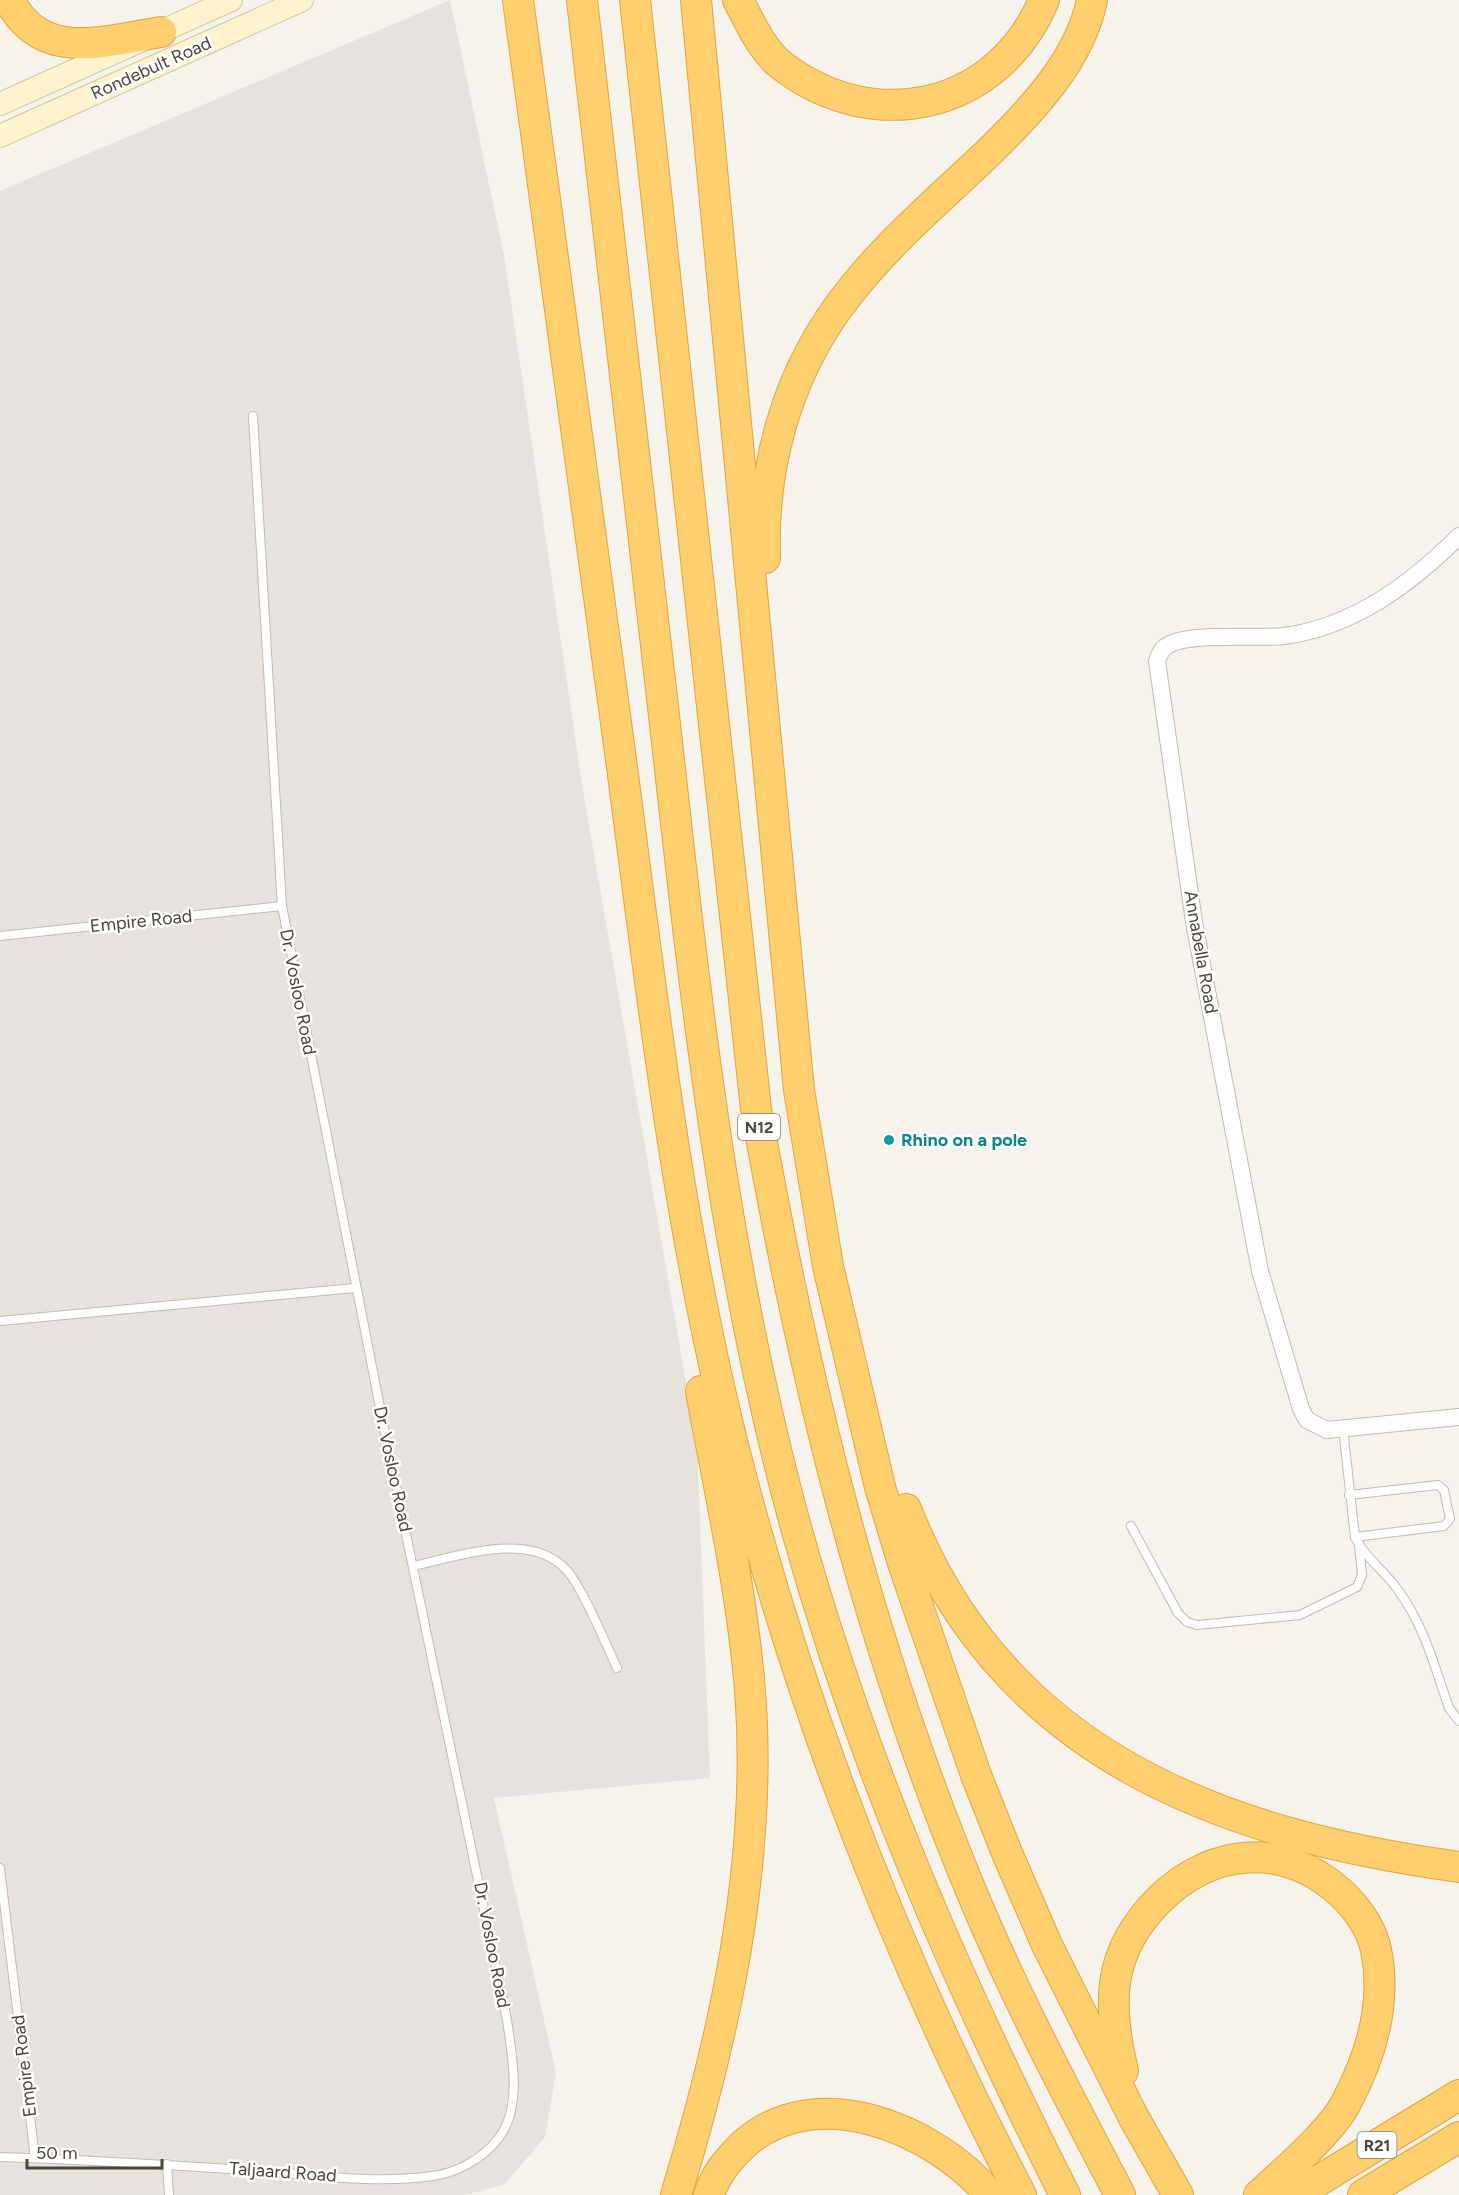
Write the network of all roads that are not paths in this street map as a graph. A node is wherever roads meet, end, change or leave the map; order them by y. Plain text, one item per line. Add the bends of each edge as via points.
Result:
1 (9, 0) edge
2 (231, 0) edge
3 (302, 0) edge
4 (503, 0) edge
5 (518, 0) edge
6 (582, 0) edge
7 (635, 0) edge
8 (696, 0) edge
9 (738, 0) edge
10 (1044, 0) edge
11 (1092, 0) edge
12 (161, 32) junction
13 (0, 104) edge
14 (0, 136) edge
15 (549, 233) junction
16 (253, 416) dead end
17 (1459, 536) edge
18 (769, 770) junction
19 (282, 906) junction
20 (0, 936) edge
21 (659, 1045) junction
22 (828, 1266) junction
23 (355, 1288) junction
24 (0, 1321) edge
25 (1459, 1417) edge
26 (1343, 1428) junction
27 (1350, 1495) junction
28 (1131, 1526) dead end
29 (1355, 1537) junction
30 (1359, 1546) junction
31 (413, 1566) junction
32 (617, 1668) dead end
33 (1459, 1721) edge
34 (1459, 1867) edge
35 (0, 1868) edge
36 (1459, 2095) edge
37 (1134, 2118) junction
38 (508, 2122) joint
39 (1459, 2137) edge
40 (0, 2157) edge
41 (35, 2158) junction
42 (167, 2164) junction
43 (1177, 2194) edge
44 (169, 2195) edge
45 (676, 2195) edge
46 (709, 2195) edge
47 (990, 2195) edge
48 (1021, 2195) edge
49 (1065, 2195) edge
50 (1120, 2195) edge
51 (1260, 2195) edge
52 (1295, 2195) edge
53 (1363, 2195) edge

1 - 12 highway via 23,21 41,36 63,42 88,43
2 - 12 main road, Rondebult Road
3 - 14 main road, Rondebult Road
4 - 15 highway
5 - 15 highway
6 - 49 highway, N12 via 699,1028 753,1346 796,1529 882,1794 981,2028
7 - 50 highway, N12 via 756,1109 786,1274 829,1460 868,1600 926,1776 1021,2005
8 - 18 highway
9 - 10 highway via 759,39 780,64 814,85 877,104 915,104 948,97 987,77 1033,27
11 - 18 highway via 1075,45 1049,86 1023,118 859,281 818,338 787,402 770,470 764,535
12 - 13 main road, Rondebult Road
15 - 21 highway
16 - 19 lane, Dr. Vosloo Road
17 - 26 street, Annabella Road via 1374,604 1324,628 1264,638 1203,638 1173,643 1162,650 1157,661 1194,922 1260,1271 1301,1409 1307,1420 1318,1427
18 - 22 highway via 799,1090
19 - 20 lane, Empire Road
19 - 23 lane, Dr. Vosloo Road
21 - 45 highway via 655,1083 664,1163 745,1638 751,1706 752,1774 740,1914 710,2072
21 - 48 highway via 691,1241 721,1390 754,1525 814,1722 918,1987
22 - 34 highway via 899,1494 920,1545 950,1603 1020,1688 1091,1745 1182,1796 1322,1842
22 - 37 highway via 880,1487 976,1775 1047,1945
23 - 24 lane
23 - 31 lane, Dr. Vosloo Road
25 - 26 street, Annabella Road
26 - 27 lane
27 - 29 lane
27 - 29 lane via 1438,1485 1444,1490 1450,1519 1444,1526
28 - 30 lane via 1178,1613 1186,1622 1197,1625 1300,1615 1312,1610 1357,1587 1362,1575
29 - 30 lane
30 - 33 lane via 1397,1588 1415,1616 1449,1708
31 - 32 lane via 495,1548 540,1553 572,1576
31 - 38 lane, Dr. Vosloo Road via 507,2020 514,2067
35 - 41 lane, Empire Road
36 - 52 highway, R21
37 - 43 highway
37 - 51 highway via 1115,2040 1112,1998 1120,1954 1143,1916 1189,1875 1226,1861 1283,1860 1323,1877 1352,1903 1376,1948 1380,1974 1372,2046 1345,2106
38 - 42 lane, Taljaard Road via 498,2140 469,2163 434,2176 391,2180
39 - 53 highway, R21
40 - 41 lane, Taljaard Road
41 - 42 lane, Taljaard Road
42 - 44 lane
46 - 47 highway via 720,2170 759,2131 799,2116 837,2114 878,2121 921,2139 954,2161

